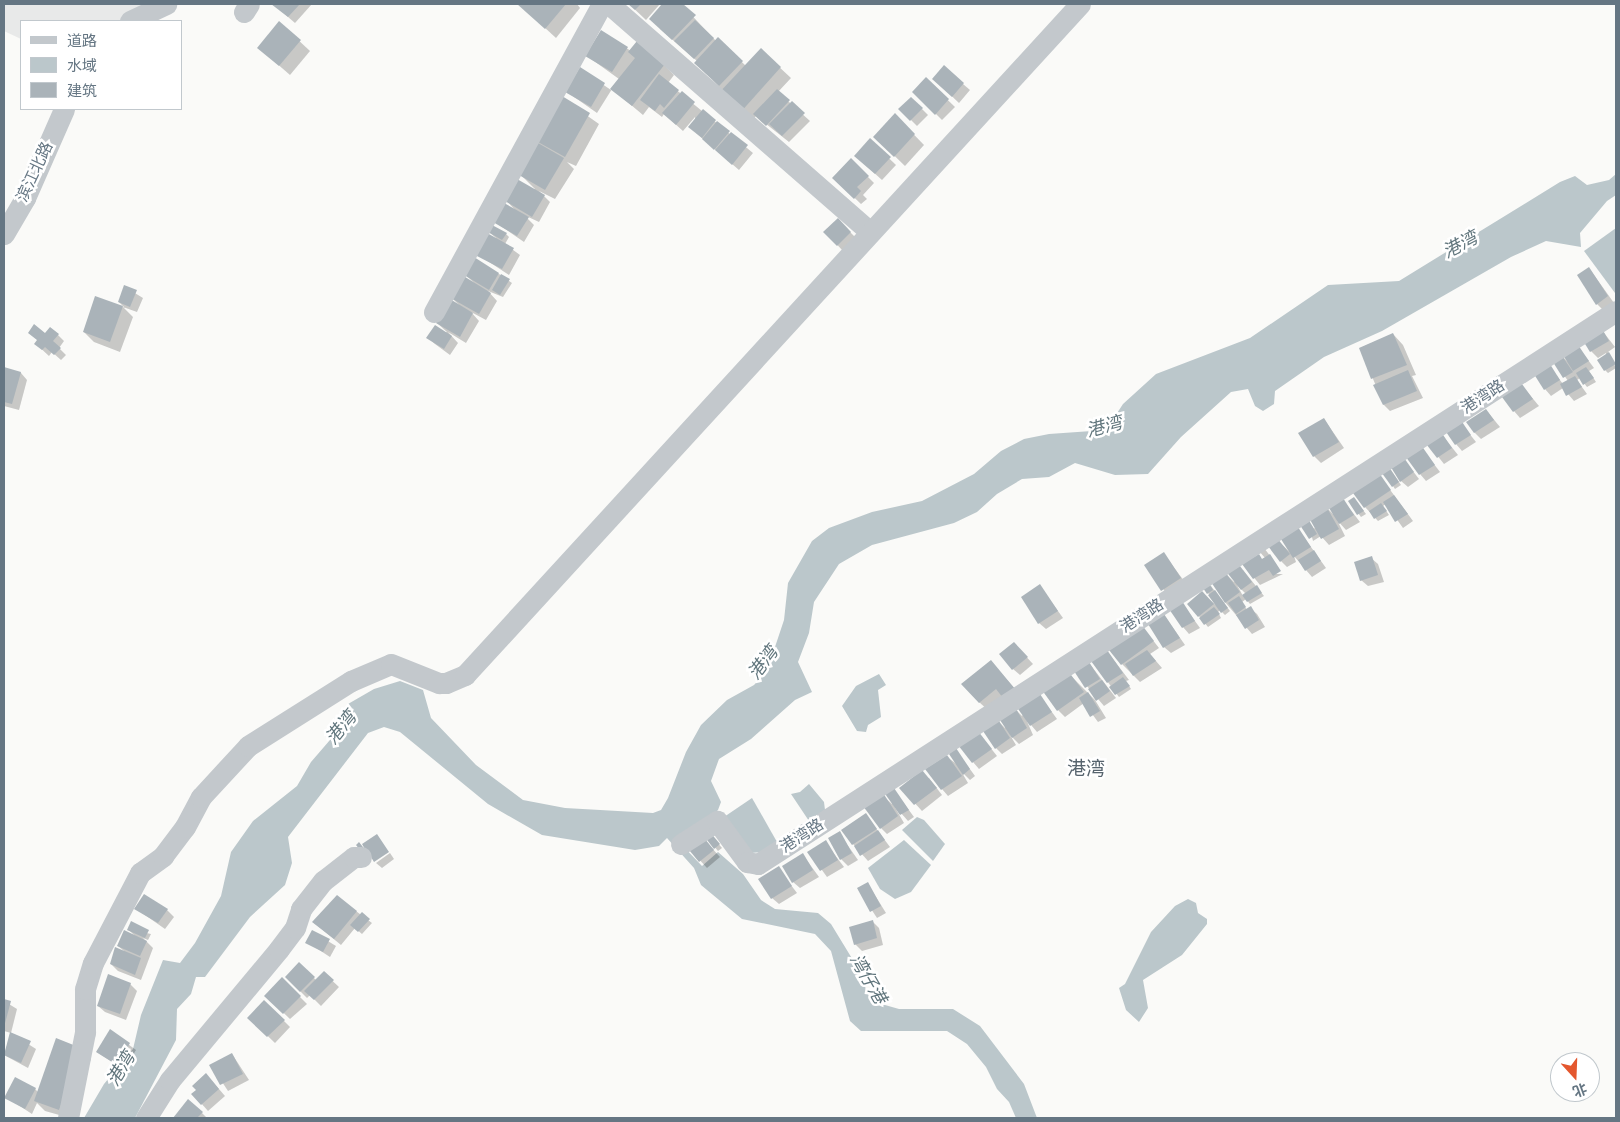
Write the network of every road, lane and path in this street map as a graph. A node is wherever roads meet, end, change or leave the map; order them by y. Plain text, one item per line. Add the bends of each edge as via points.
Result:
1 (166, 4) edge
2 (602, 4) edge
3 (609, 4) edge
4 (1080, 4) edge
5 (132, 20) edge
6 (64, 110) edge
7 (869, 231) junction
8 (4, 234) edge
9 (1616, 311) edge
10 (434, 312) dead end
11 (681, 844) dead end
12 (361, 857) dead end
13 (68, 1118) edge
14 (146, 1118) edge

1 - 5 street
2 - 10 street
3 - 7 street
4 - 7 street
6 - 8 street, 滨江北路 via 25,198
7 - 13 street via 465,675 446,684 439,683 391,664 351,681 248,746 201,797 185,827 163,856 140,873 93,963 85,989 86,1032
9 - 11 street, 港湾路 via 758,864 747,862 717,821
12 - 14 street via 354,857 323,881 301,910 295,928 170,1080

